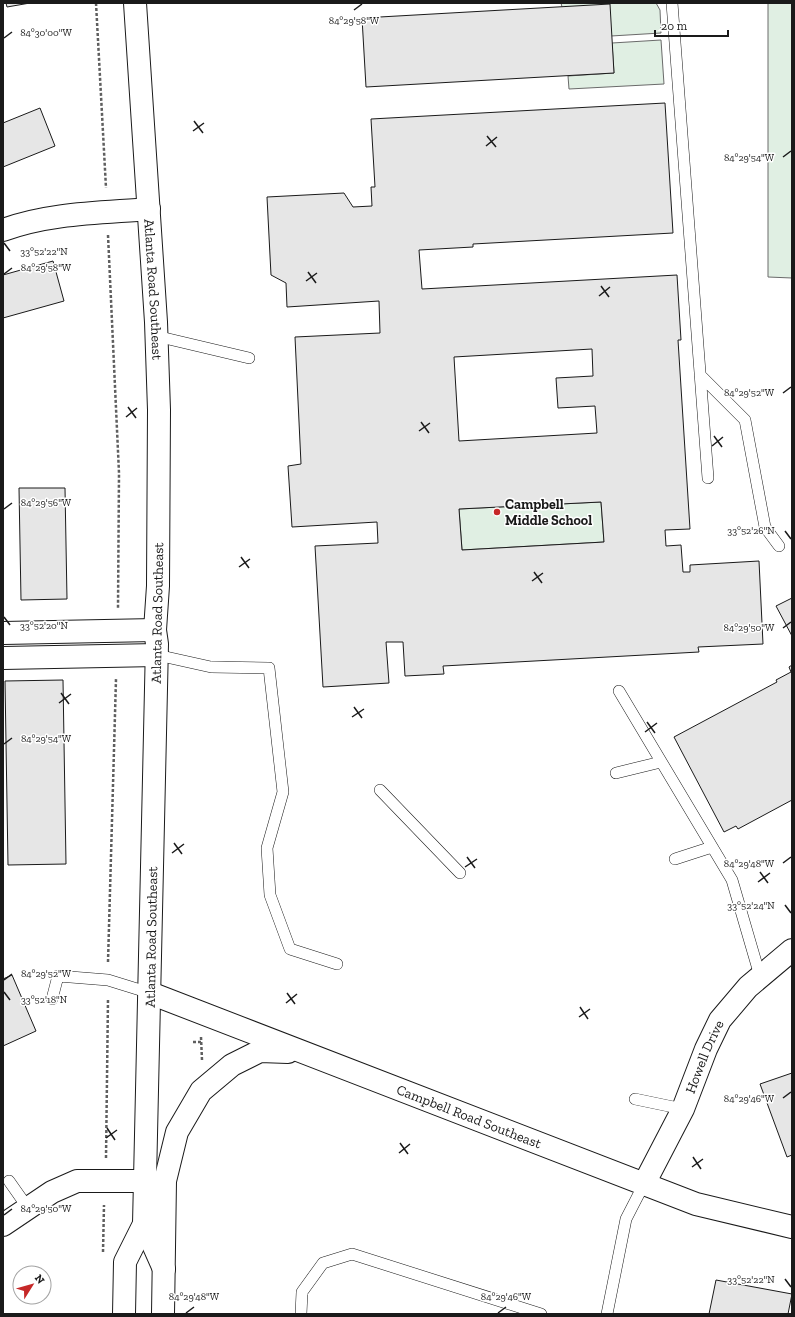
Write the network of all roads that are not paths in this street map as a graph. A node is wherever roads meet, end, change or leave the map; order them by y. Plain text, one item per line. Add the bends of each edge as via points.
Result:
1 (135, 3) edge
2 (672, 3) edge
3 (148, 209) junction
4 (3, 230) edge
5 (156, 336) junction
6 (249, 358) dead end
7 (700, 375) junction
8 (708, 478) dead end
9 (779, 546) dead end
10 (155, 630) junction
11 (3, 633) edge
12 (156, 655) junction
13 (3, 658) edge
14 (619, 691) dead end
15 (661, 762) junction
16 (616, 773) dead end
17 (380, 790) dead end
18 (712, 847) junction
19 (675, 859) dead end
20 (460, 873) dead end
21 (792, 950) edge
22 (337, 964) dead end
23 (760, 976) junction
24 (150, 993) junction
25 (52, 999) dead end
26 (306, 1053) junction
27 (635, 1099) dead end
28 (683, 1109) junction
29 (9, 1181) dead end
30 (145, 1181) junction
31 (644, 1184) junction
32 (28, 1208) junction
33 (3, 1224) edge
34 (144, 1224) junction
35 (792, 1227) edge
36 (164, 1269) junction
37 (124, 1314) edge
38 (163, 1314) edge
39 (301, 1314) edge
40 (541, 1314) edge
41 (607, 1314) edge

1 - 3 main road, Atlanta Road Southeast
2 - 7 lane
3 - 4 main road via 79,214 25,222
3 - 5 main road, Atlanta Road Southeast
5 - 6 lane
5 - 10 main road, Atlanta Road Southeast via 160,497
7 - 8 lane
7 - 9 lane via 744,420 765,527
10 - 11 main road
10 - 12 main road, Atlanta Road Southeast
12 - 13 main road
12 - 22 lane via 211,667 269,668 282,792 267,848 270,895 290,949
12 - 24 main road, Atlanta Road Southeast
14 - 15 lane
15 - 16 lane
15 - 18 lane
17 - 20 lane
18 - 19 lane
18 - 23 lane via 732,880
21 - 23 main road, Howell Drive
23 - 28 main road, Howell Drive via 733,1002 720,1020 706,1048
24 - 25 lane via 108,980 58,976
24 - 26 main road, Campbell Road Southeast
24 - 30 main road, Atlanta Road Southeast
26 - 31 main road, Campbell Road Southeast
26 - 36 main road via 260,1051 232,1065 201,1091 178,1132 165,1181
27 - 28 lane
28 - 31 main road, Howell Drive
29 - 32 lane
30 - 32 main road via 77,1182 52,1192
30 - 34 main road, Atlanta Road Southeast
31 - 35 main road, Campbell Road Southeast via 696,1204
31 - 41 lane via 626,1218
32 - 33 main road
34 - 36 main road, Atlanta Road Southeast
34 - 37 main road, Atlanta Road Southeast via 126,1262
36 - 38 main road, Atlanta Road Southeast
39 - 40 lane via 302,1292 323,1263 352,1254

